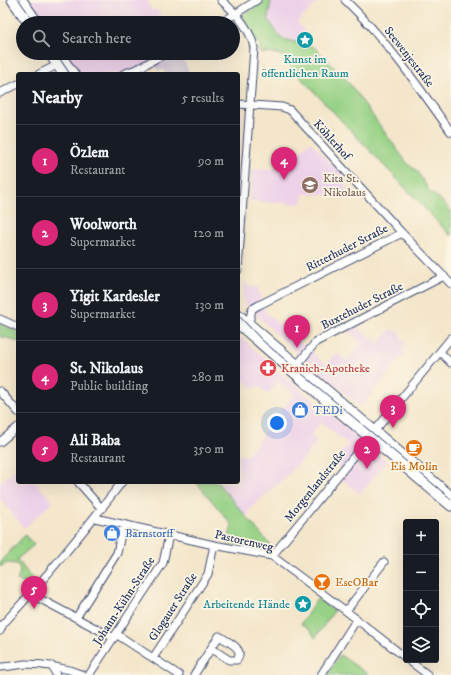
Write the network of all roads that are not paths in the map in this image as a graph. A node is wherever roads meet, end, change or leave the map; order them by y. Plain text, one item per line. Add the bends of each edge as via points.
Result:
1 (12, 0) edge
2 (22, 0) edge
3 (221, 0) edge
4 (257, 0) edge
5 (345, 0) edge
6 (236, 14) junction
7 (23, 16) edge
8 (33, 16) edge
9 (233, 16) edge
10 (240, 20) edge
11 (54, 60) edge
12 (64, 60) edge
13 (153, 60) edge
14 (57, 65) junction
15 (43, 72) edge
16 (62, 72) edge
17 (73, 72) edge
18 (128, 72) edge
19 (16, 85) edge
20 (0, 93) edge
21 (240, 104) edge
22 (250, 105) junction
23 (451, 132) edge
24 (402, 233) junction
25 (240, 242) edge
26 (444, 276) junction
27 (451, 284) edge
28 (0, 319) edge
29 (241, 321) edge
30 (16, 326) edge
31 (451, 338) edge
32 (440, 352) junction
33 (451, 363) edge
34 (297, 365) junction
35 (0, 391) edge
36 (16, 410) edge
37 (16, 430) edge
38 (372, 434) junction
39 (0, 442) edge
40 (80, 484) edge
41 (121, 484) edge
42 (451, 496) edge
43 (451, 506) edge
44 (102, 509) junction
45 (95, 518) junction
46 (123, 525) junction
47 (169, 535) junction
48 (214, 545) junction
49 (272, 556) junction
50 (384, 562) dead end
51 (31, 594) junction
52 (346, 611) junction
53 (76, 618) junction
54 (357, 619) junction
55 (1, 626) edge
56 (115, 636) junction
57 (211, 648) junction
58 (403, 656) edge
59 (153, 658) junction
60 (412, 663) edge
61 (52, 666) junction
62 (0, 667) edge
63 (56, 675) edge
64 (83, 675) edge
65 (89, 675) edge
66 (179, 675) edge
67 (194, 675) edge
68 (321, 675) edge
69 (428, 675) edge

1 - 7 main road
2 - 8 main road
3 - 6 street
4 - 6 street
5 - 23 street, Seewenjestraße via 401,64
6 - 9 street
10 - 22 street via 253,41 254,48
11 - 14 main road
12 - 17 main road
13 - 18 street
14 - 15 street
14 - 16 main road
19 - 20 street
21 - 22 street, Köhlerhof
22 - 24 street, Köhlerhof via 290,110
22 - 25 street
24 - 26 street, Ritterhuder Straße
24 - 29 street, Ritterhuder Straße via 258,305
26 - 27 street, Ritterhuder Straße
26 - 34 street, Buxtehuder Straße via 316,342
28 - 30 street
29 - 34 main road
29 - 38 main road via 332,406
31 - 32 street, Morgenlandstraße
32 - 33 street
32 - 38 street, Morgenlandstraße
34 - 38 main road
35 - 36 street
37 - 39 street
38 - 42 main road
38 - 43 main road
38 - 49 street, Morgenlandstraße
40 - 44 street
41 - 44 street
44 - 45 street
45 - 46 street, Pastorenweg
45 - 51 street
46 - 47 street, Pastorenweg
46 - 53 street via 117,553
47 - 48 street, Pastorenweg
47 - 56 street, Johann-Kühn-Straße via 163,563
48 - 49 street, Pastorenweg
48 - 59 street, Glogauer Straße via 208,574
49 - 52 street, Pastorenweg
50 - 52 street
51 - 53 street
51 - 55 street
52 - 54 street, Pastorenweg
53 - 56 street
54 - 58 street, Pastorenweg
54 - 68 street
56 - 59 street
56 - 65 street, Johann-Kühn-Straße
57 - 57 street via 219,636 237,648 240,656 237,660 230,660
57 - 67 street
59 - 66 street
60 - 69 street, Pastorenweg
61 - 62 street via 24,664
61 - 63 street
61 - 64 street

